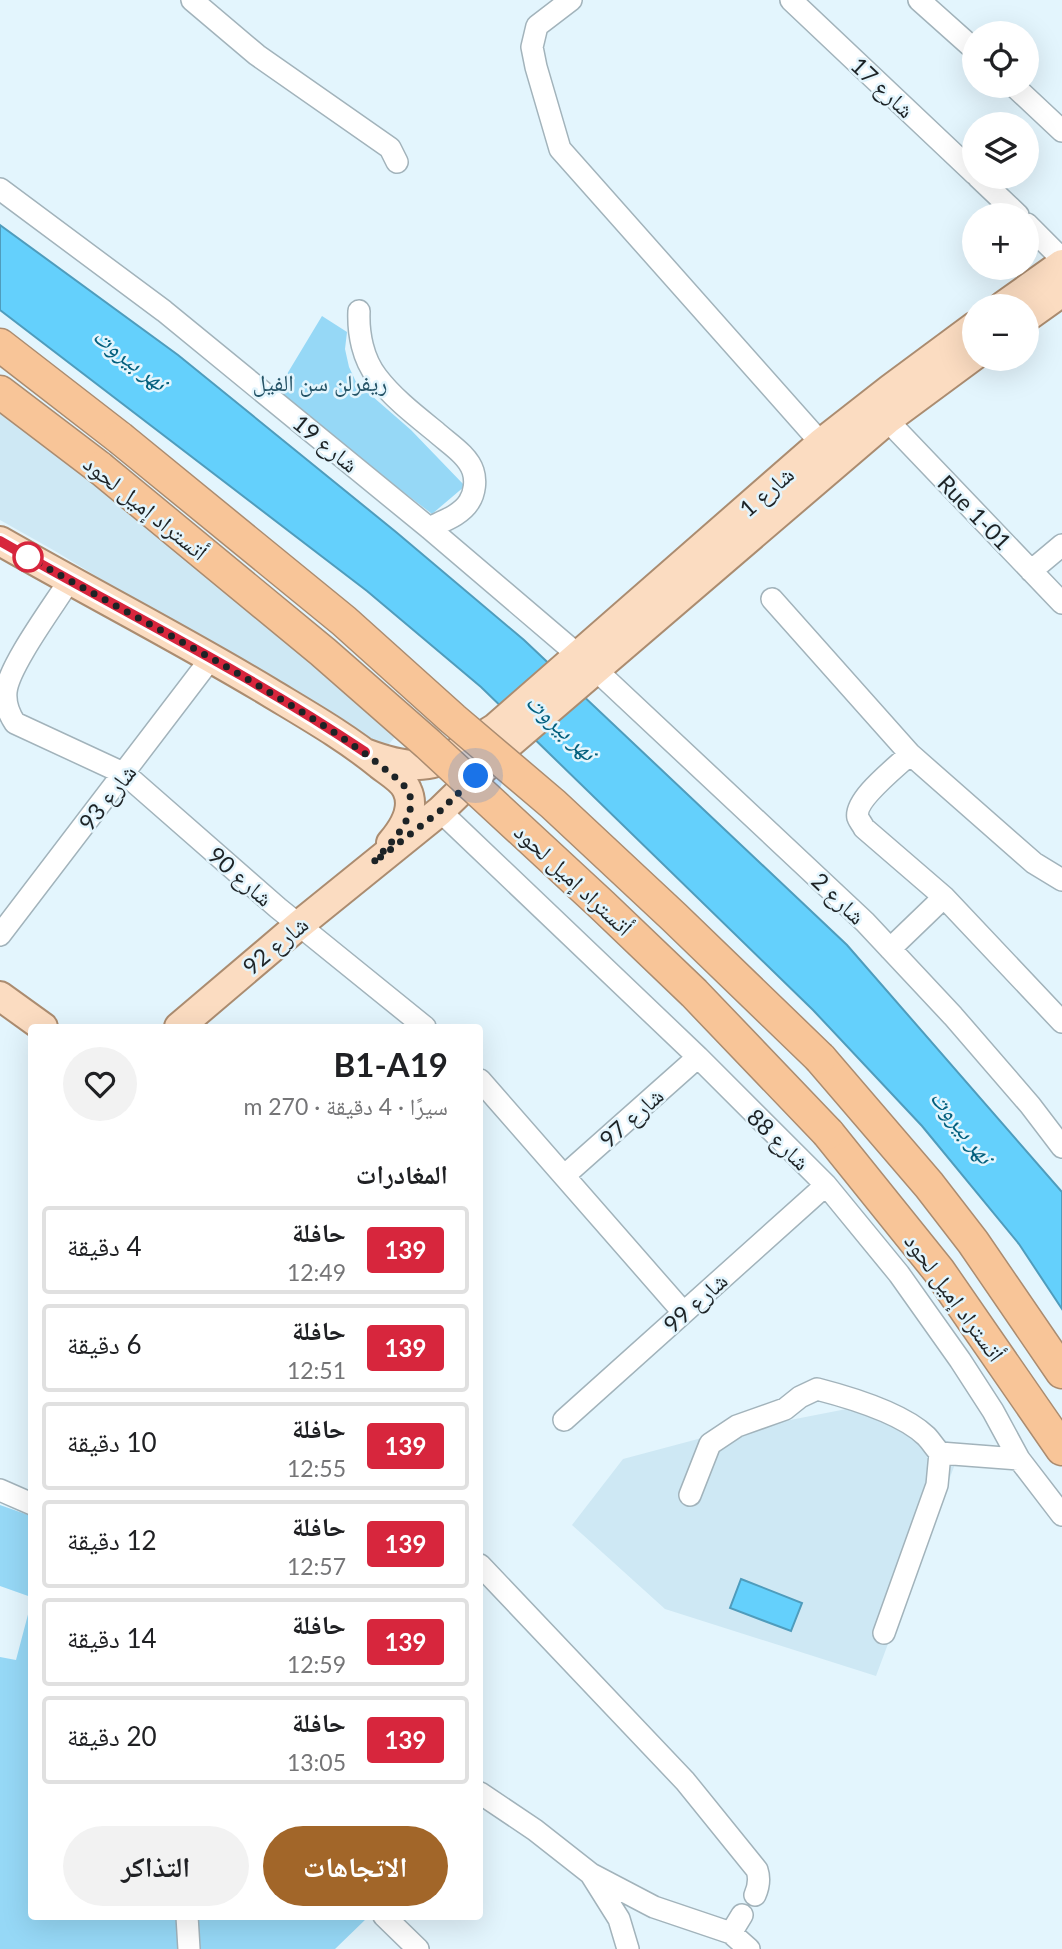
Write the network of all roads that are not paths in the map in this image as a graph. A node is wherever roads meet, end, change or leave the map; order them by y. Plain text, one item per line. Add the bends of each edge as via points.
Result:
1 (192, 0) edge
2 (570, 0) edge
3 (791, 0) edge
4 (919, 0) edge
5 (962, 38) edge
6 (1027, 98) edge
7 (1062, 131) edge
8 (397, 162) dead end
9 (962, 162) edge
10 (0, 189) edge
11 (991, 189) edge
12 (1005, 203) edge
13 (1039, 234) edge
14 (1059, 250) edge
15 (1062, 292) edge
16 (1015, 294) edge
17 (1039, 308) edge
18 (359, 311) dead end
19 (962, 336) edge
20 (0, 345) edge
21 (962, 365) edge
22 (0, 392) edge
23 (887, 420) junction
24 (821, 443) junction
25 (429, 528) junction
26 (0, 541) edge
27 (1062, 545) edge
28 (1031, 571) junction
29 (69, 581) junction
30 (772, 599) dead end
31 (1062, 603) edge
32 (212, 657) junction
33 (580, 668) junction
34 (503, 735) junction
35 (365, 752) junction
36 (910, 754) junction
37 (125, 774) junction
38 (440, 811) junction
39 (373, 863) junction
40 (1062, 880) edge
41 (944, 897) junction
42 (299, 925) junction
43 (0, 935) edge
44 (890, 948) junction
45 (2, 1000) edge
46 (1062, 1022) edge
47 (38, 1024) edge
48 (183, 1024) edge
49 (421, 1024) edge
50 (698, 1057) junction
51 (483, 1083) edge
52 (1059, 1137) edge
53 (564, 1176) junction
54 (826, 1185) junction
55 (684, 1312) junction
56 (1062, 1372) edge
57 (564, 1420) dead end
58 (1062, 1450) edge
59 (940, 1453) junction
60 (1019, 1459) junction
61 (0, 1490) edge
62 (690, 1495) dead end
63 (28, 1502) edge
64 (1062, 1515) edge
65 (483, 1569) edge
66 (884, 1633) dead end
67 (483, 1795) edge
68 (591, 1874) junction
69 (755, 1895) dead end
70 (187, 1920) edge
71 (388, 1920) edge
72 (189, 1949) edge
73 (418, 1949) edge
74 (628, 1949) edge
75 (749, 1949) edge

1 - 8 street via 257,55 390,148
2 - 24 street via 537,26 532,47 560,149
3 - 9 street, شارع 17
4 - 5 street
6 - 7 street
10 - 25 street, شارع 19 via 164,311
11 - 12 street, شارع 17
13 - 14 street
14 - 16 main road
15 - 17 main road
18 - 25 street via 364,355 376,376 461,453 472,469 475,486 469,502
19 - 24 main road, شارع 1
20 - 56 highway, أتستراد إميل لحود, bridge via 344,621 553,804 820,1058 958,1223
21 - 23 main road, شارع 1
22 - 58 highway, أتستراد إميل لحود, bridge via 100,468 323,652 694,993 828,1133 939,1271
23 - 28 street, Rue 1-01
23 - 33 main road, شارع 1
24 - 33 main road, شارع 1
25 - 33 street, شارع 19
26 - 29 main road
27 - 28 street
28 - 31 street, Rue 1-01
29 - 32 main road
29 - 37 street, شارع 90 via 14,667 6,691 10,715 15,723
30 - 36 street
32 - 35 main road
32 - 37 street, شارع 93
33 - 34 main road
33 - 44 street, شارع 2
34 - 35 main road via 424,766
34 - 38 main road
35 - 39 main road via 406,787 411,807 397,836
36 - 40 street via 1034,863
36 - 41 street via 864,797 858,819
37 - 42 street, شارع 90
37 - 43 street, شارع 93
38 - 39 main road
38 - 50 street, شارع 88
39 - 42 main road, شارع 92
41 - 44 street
41 - 46 street
42 - 48 main road, شارع 92
42 - 49 street, شارع 90
44 - 52 street, شارع 2
45 - 47 main road
50 - 53 street, شارع 97
50 - 54 street, شارع 88
51 - 53 street
53 - 55 street
54 - 55 street, شارع 99
54 - 60 street, شارع 88 via 899,1274 960,1360
55 - 57 street, شارع 99
59 - 60 street
59 - 62 street via 925,1435 902,1420 817,1389 785,1409 737,1426 710,1444
59 - 66 street via 937,1485
60 - 64 street, شارع 88
61 - 63 street
65 - 69 street via 694,1791 757,1870
67 - 68 street
68 - 74 street via 619,1919
68 - 75 street via 654,1907 736,1924
70 - 72 street
71 - 73 street

